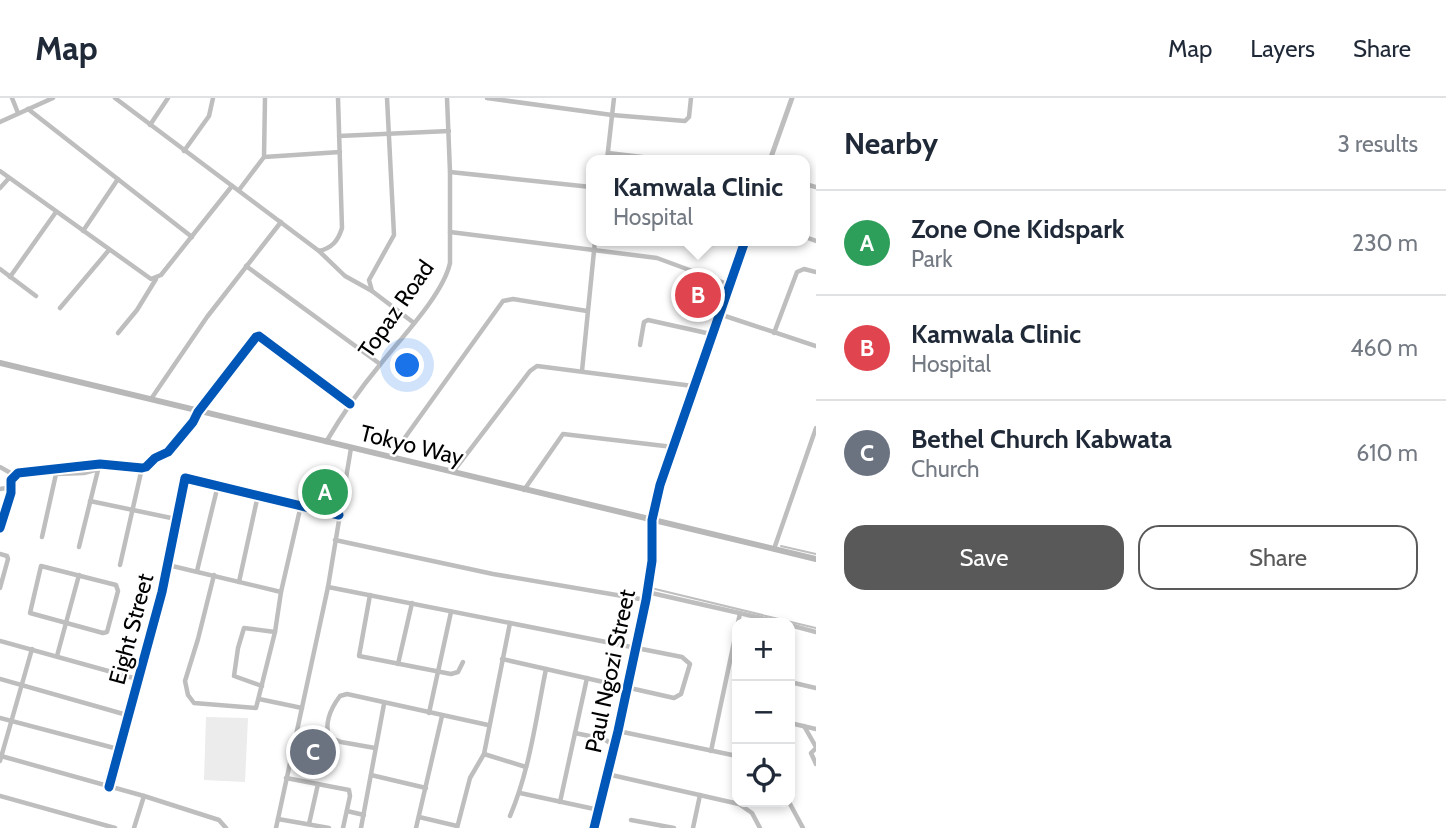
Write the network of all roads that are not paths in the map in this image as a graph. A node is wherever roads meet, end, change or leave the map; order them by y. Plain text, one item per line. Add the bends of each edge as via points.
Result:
1 (12, 98) edge
2 (53, 98) edge
3 (115, 98) edge
4 (168, 98) edge
5 (213, 98) edge
6 (265, 98) edge
7 (338, 98) edge
8 (387, 98) edge
9 (447, 98) edge
10 (487, 98) edge
11 (540, 98) edge
12 (614, 98) edge
13 (691, 98) edge
14 (792, 98) edge
15 (540, 105) junction
16 (28, 109) junction
17 (18, 113) junction
18 (612, 115) junction
19 (0, 122) edge
20 (150, 125) junction
21 (449, 131) junction
22 (388, 134) junction
23 (340, 136) junction
24 (184, 151) junction
25 (340, 152) junction
26 (608, 153) joint
27 (625, 155) edge
28 (772, 155) edge
29 (264, 157) junction
30 (0, 172) edge
31 (450, 172) junction
32 (9, 178) junction
33 (118, 179) junction
34 (232, 186) junction
35 (586, 186) edge
36 (0, 188) edge
37 (239, 190) junction
38 (56, 212) junction
39 (281, 222) junction
40 (83, 231) junction
41 (450, 232) junction
42 (192, 237) junction
43 (594, 246) edge
44 (743, 246) edge
45 (594, 249) junction
46 (109, 250) junction
47 (319, 251) junction
48 (246, 266) junction
49 (0, 269) edge
50 (816, 272) edge
51 (10, 277) junction
52 (157, 279) junction
53 (730, 285) junction
54 (372, 291) junction
55 (36, 296) dead end
56 (60, 308) dead end
57 (587, 311) junction
58 (719, 314) junction
59 (414, 323) junction
60 (118, 333) dead end
61 (774, 333) junction
62 (711, 334) junction
63 (640, 345) dead end
64 (816, 346) edge
65 (0, 363) edge
66 (380, 364) junction
67 (582, 371) junction
68 (693, 386) junction
69 (150, 399) junction
70 (349, 404) junction
71 (198, 412) junction
72 (816, 428) edge
73 (814, 442) edge
74 (326, 443) junction
75 (673, 447) junction
76 (351, 448) junction
77 (391, 457) junction
78 (117, 465) junction
79 (0, 467) edge
80 (142, 468) junction
81 (99, 469) junction
82 (453, 473) junction
83 (14, 475) junction
84 (218, 485) junction
85 (11, 487) junction
86 (0, 489) edge
87 (524, 490) junction
88 (258, 495) junction
89 (90, 501) junction
90 (301, 505) junction
91 (133, 509) junction
92 (339, 515) junction
93 (176, 520) junction
94 (652, 520) junction
95 (0, 528) edge
96 (42, 537) dead end
97 (335, 540) junction
98 (79, 547) dead end
99 (774, 549) junction
100 (0, 554) edge
101 (816, 559) edge
102 (120, 565) dead end
103 (168, 565) junction
104 (197, 571) junction
105 (79, 575) junction
106 (214, 575) junction
107 (239, 582) junction
108 (328, 587) junction
109 (0, 588) edge
110 (281, 592) junction
111 (647, 592) junction
112 (370, 595) junction
113 (646, 600) junction
114 (412, 603) junction
115 (452, 612) junction
116 (740, 613) junction
117 (739, 618) edge
118 (761, 618) edge
119 (66, 622) junction
120 (510, 623) junction
121 (795, 626) edge
122 (275, 632) junction
123 (816, 632) edge
124 (0, 640) edge
125 (635, 647) junction
126 (32, 649) junction
127 (732, 654) edge
128 (57, 656) junction
129 (502, 659) junction
130 (463, 662) dead end
131 (398, 664) junction
132 (546, 669) junction
133 (438, 672) junction
134 (587, 678) junction
135 (0, 679) edge
136 (137, 679) junction
137 (795, 683) edge
138 (22, 685) junction
139 (262, 687) junction
140 (628, 687) junction
141 (816, 688) edge
142 (259, 699) junction
143 (384, 704) junction
144 (302, 708) junction
145 (429, 713) junction
146 (127, 715) junction
147 (442, 716) junction
148 (0, 718) edge
149 (11, 722) junction
150 (795, 724) edge
151 (488, 725) junction
152 (804, 726) junction
153 (816, 729) edge
154 (618, 731) junction
155 (575, 733) junction
156 (816, 745) edge
157 (615, 746) junction
158 (375, 748) junction
159 (118, 749) junction
160 (711, 751) junction
161 (484, 754) junction
162 (732, 755) edge
163 (1, 759) edge
164 (816, 764) edge
165 (526, 767) junction
166 (607, 774) junction
167 (371, 775) junction
168 (286, 778) junction
169 (318, 784) junction
170 (109, 787) junction
171 (426, 788) junction
172 (520, 793) junction
173 (700, 795) junction
174 (0, 796) edge
175 (144, 796) junction
176 (560, 802) junction
177 (792, 807) edge
178 (599, 810) junction
179 (347, 811) junction
180 (364, 815) junction
181 (510, 816) dead end
182 (419, 817) junction
183 (278, 819) junction
184 (631, 820) dead end
185 (309, 824) junction
186 (647, 825) edge
187 (225, 826) edge
188 (457, 827) edge
189 (115, 828) edge
190 (134, 828) edge
191 (276, 828) edge
192 (329, 828) edge
193 (344, 828) edge
194 (361, 828) edge
195 (416, 828) edge
196 (594, 828) edge
197 (674, 828) edge
198 (693, 828) edge
199 (760, 828) edge
200 (803, 828) edge

1 - 17 street
2 - 16 street
3 - 20 street
4 - 20 street
5 - 24 street via 209,116
6 - 29 street
7 - 23 street
8 - 22 street
9 - 21 street, Topaz Road
10 - 15 street
11 - 15 street
12 - 18 street
13 - 18 street via 685,121
14 - 28 street
15 - 18 street
16 - 17 street
16 - 33 street
17 - 19 street
18 - 26 street
20 - 24 street
21 - 22 street
21 - 31 street, Topaz Road
22 - 23 street
22 - 54 street via 394,235 370,277
23 - 25 street
24 - 34 street
25 - 29 street
25 - 47 street via 342,228 329,249
26 - 27 street
29 - 37 street
30 - 32 street
31 - 35 street
31 - 41 street, Topaz Road
32 - 36 street
32 - 38 street
33 - 40 street
33 - 42 street
34 - 37 street
34 - 42 street
37 - 39 street
38 - 40 street
38 - 51 street
39 - 47 street
39 - 48 street
40 - 46 street
41 - 45 street
41 - 59 street, Topaz Road via 447,274
42 - 52 street
43 - 45 street
44 - 53 street
45 - 53 street via 657,258
45 - 57 street
46 - 52 street via 146,277
46 - 56 street
47 - 54 street via 345,276
48 - 66 street
48 - 69 street
49 - 51 street
50 - 61 street via 797,272
51 - 55 street
52 - 60 street
53 - 58 street
54 - 59 street
57 - 67 street
57 - 77 street via 509,298 503,301
58 - 61 street
58 - 62 street
59 - 66 street, Topaz Road
61 - 64 street
62 - 63 street via 648,320
62 - 68 street
65 - 69 main road, Tokyo Way
66 - 70 street, Topaz Road
67 - 68 street
67 - 82 street via 532,369
68 - 75 street
69 - 71 main road, Tokyo Way
70 - 71 street via 259,336 252,339
70 - 74 street, Topaz Road
71 - 74 main road, Tokyo Way
71 - 80 street via 168,452
72 - 73 street
73 - 99 street
74 - 76 main road, Tokyo Way
75 - 87 street via 563,434
75 - 94 street
76 - 77 main road, Tokyo Way
76 - 92 street
77 - 82 main road, Tokyo Way
78 - 80 street
78 - 81 street
78 - 83 street via 75,465
79 - 83 street
80 - 91 street
81 - 89 street
81 - 96 street via 56,474
82 - 87 main road, Tokyo Way
83 - 85 street
84 - 88 street
84 - 93 street, Eight Street via 189,477 183,480
84 - 104 street
85 - 86 street
85 - 95 street
87 - 94 main road, Tokyo Way
88 - 90 street
88 - 107 street
89 - 91 street
89 - 98 street
90 - 92 street
90 - 110 street
91 - 93 street
91 - 102 street
92 - 97 street
93 - 103 street, Eight Street
94 - 99 main road, Tokyo Way
94 - 111 street, Paul Ngozi Street
97 - 108 street
97 - 113 street
99 - 101 main road, Tokyo Way
100 - 109 street via 8,559
103 - 104 street
103 - 136 street, Eight Street
104 - 106 street
105 - 119 street
105 - 119 street via 40,568 30,614
105 - 119 street via 118,587 110,622 103,633
106 - 107 street
106 - 142 street via 185,687 194,703 256,708
107 - 110 street
108 - 112 street
108 - 144 street
110 - 122 street
111 - 113 street, Paul Ngozi Street
111 - 116 street
112 - 114 street
112 - 131 street via 359,656
113 - 125 street, Paul Ngozi Street
114 - 115 street
114 - 131 street
115 - 120 street
115 - 133 street
116 - 117 street
116 - 118 street
119 - 128 street
120 - 125 street
120 - 129 street
121 - 123 street
122 - 139 street
122 - 139 street via 244,628 237,648 234,676
124 - 126 street
125 - 140 street, Paul Ngozi Street
125 - 140 street via 682,656 690,664 678,697
126 - 128 street
126 - 138 street
127 - 160 street
128 - 136 street
129 - 132 street
129 - 151 street
130 - 133 street via 455,674
131 - 133 street
132 - 134 street
132 - 165 street
133 - 145 street
134 - 140 street
134 - 155 street
135 - 138 street
136 - 146 street, Eight Street
137 - 141 street
138 - 146 street
138 - 149 street
139 - 142 street
140 - 154 street, Paul Ngozi Street
142 - 144 street
143 - 145 street
143 - 158 street
143 - 158 street via 343,695 329,714 329,737
144 - 168 street
145 - 147 street
146 - 159 street, Eight Street
147 - 151 street
147 - 171 street
148 - 149 street
149 - 159 street
149 - 163 street
150 - 152 street
151 - 161 street
152 - 153 street
152 - 156 street
154 - 157 street, Paul Ngozi Street
154 - 160 street
155 - 157 street
155 - 176 street
156 - 164 street via 811,753
157 - 166 street, Paul Ngozi Street
158 - 167 street
159 - 170 street, Eight Street
160 - 162 street
161 - 165 street
161 - 188 street via 470,778
163 - 170 street
165 - 172 street
166 - 173 street
166 - 178 street, Paul Ngozi Street
167 - 171 street
167 - 180 street
168 - 169 street
168 - 183 street
169 - 179 street via 349,790
169 - 185 street
170 - 175 street
171 - 182 street
172 - 176 street
172 - 181 street
173 - 198 street
173 - 199 street via 739,804 752,813
174 - 189 street
175 - 187 street via 219,820
175 - 190 street
176 - 178 street
177 - 200 street
178 - 196 street, Paul Ngozi Street
179 - 180 street
179 - 193 street
180 - 194 street
182 - 188 street
182 - 195 street
183 - 185 street
183 - 191 street
184 - 186 street
185 - 192 street
186 - 197 street

